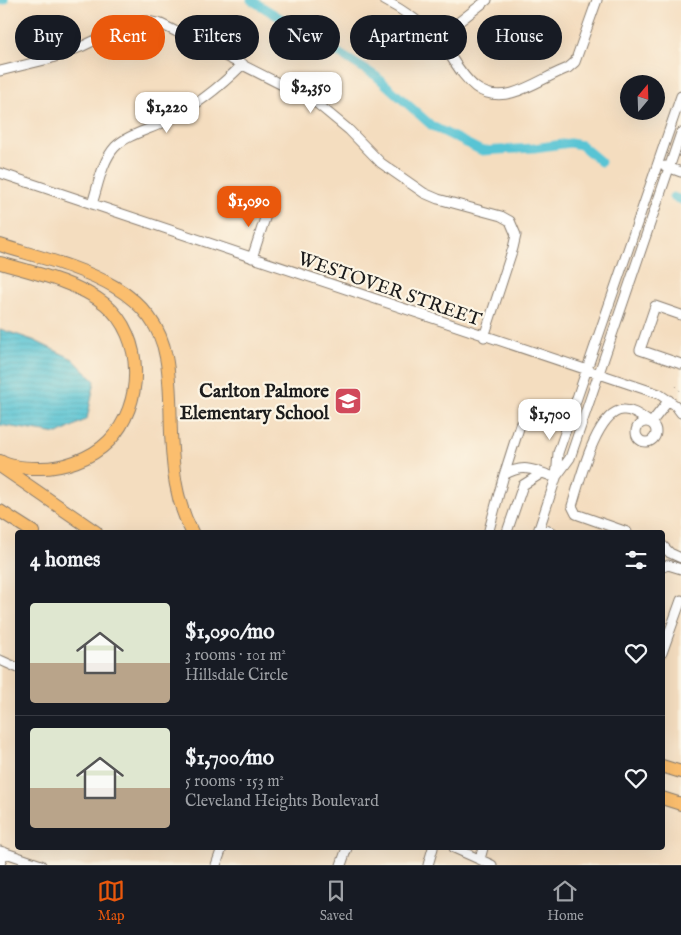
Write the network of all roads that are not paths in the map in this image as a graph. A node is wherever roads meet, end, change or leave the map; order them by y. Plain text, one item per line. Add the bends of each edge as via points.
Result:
1 (384, 0) edge
2 (487, 0) edge
3 (597, 0) edge
4 (408, 15) edge
5 (467, 16) edge
6 (452, 60) edge
7 (243, 64) junction
8 (0, 71) edge
9 (681, 96) edge
10 (681, 133) edge
11 (658, 163) junction
12 (669, 168) junction
13 (681, 172) edge
14 (0, 173) edge
15 (92, 204) junction
16 (269, 206) dead end
17 (0, 244) edge
18 (252, 258) junction
19 (0, 262) edge
20 (681, 315) edge
21 (484, 336) junction
22 (681, 364) edge
23 (587, 371) junction
24 (600, 375) junction
25 (669, 400) junction
26 (681, 413) edge
27 (520, 425) dead end
28 (0, 461) edge
29 (0, 466) edge
30 (542, 473) junction
31 (504, 475) junction
32 (556, 478) junction
33 (0, 511) edge
34 (0, 521) edge
35 (17, 530) edge
36 (30, 530) edge
37 (93, 530) edge
38 (191, 530) edge
39 (488, 530) dead end
40 (508, 530) edge
41 (538, 530) edge
42 (621, 530) edge
43 (665, 549) edge
44 (681, 558) edge
45 (665, 567) edge
46 (681, 569) edge
47 (681, 600) edge
48 (665, 645) edge
49 (0, 660) edge
50 (15, 667) edge
51 (665, 767) edge
52 (681, 772) edge
53 (665, 799) edge
54 (681, 804) edge
55 (221, 850) edge
56 (346, 850) edge
57 (432, 850) edge
58 (460, 850) edge
59 (482, 850) edge
60 (2, 851) edge
61 (480, 859) junction
62 (0, 864) edge
63 (41, 865) edge
64 (216, 865) edge
65 (341, 865) edge
66 (428, 865) edge
67 (492, 865) edge

1 - 4 street
2 - 5 street
3 - 6 street via 575,62 511,93 484,92 470,83
7 - 8 street via 161,24 140,21 66,52
7 - 15 street via 196,105 123,140 105,165
7 - 21 street via 303,94 325,109 381,163 406,182 438,199 510,221 516,234 513,248
9 - 11 street
10 - 12 street
11 - 12 street
11 - 23 street
12 - 13 street
12 - 24 street
14 - 15 street, WESTOVER STREET
15 - 18 street, WESTOVER STREET
16 - 18 street
17 - 38 highway via 108,282 144,309 158,331 166,357 174,482 182,513
18 - 21 street, WESTOVER STREET
19 - 28 highway via 68,284 105,304 130,340 136,361 136,375 125,418 114,435 97,451 49,469 27,468
20 - 22 street via 655,306 640,350
21 - 23 street, WESTOVER STREET
23 - 24 street, WESTOVER STREET
23 - 32 street via 558,453
24 - 25 street, WESTOVER STREET
24 - 32 street via 570,458
25 - 26 street
25 - 42 street via 651,423 623,410 610,415 596,434 572,506 576,514
27 - 31 street
29 - 37 highway
30 - 31 street via 524,467
30 - 32 street
30 - 40 street via 523,485
31 - 39 street
32 - 41 street
33 - 36 highway
34 - 35 highway
43 - 44 street
45 - 46 street
47 - 48 street
49 - 50 street
51 - 52 highway
53 - 54 highway
55 - 64 street
56 - 65 street
57 - 66 street
58 - 61 street
59 - 61 street
60 - 62 street
60 - 63 street
61 - 67 street

